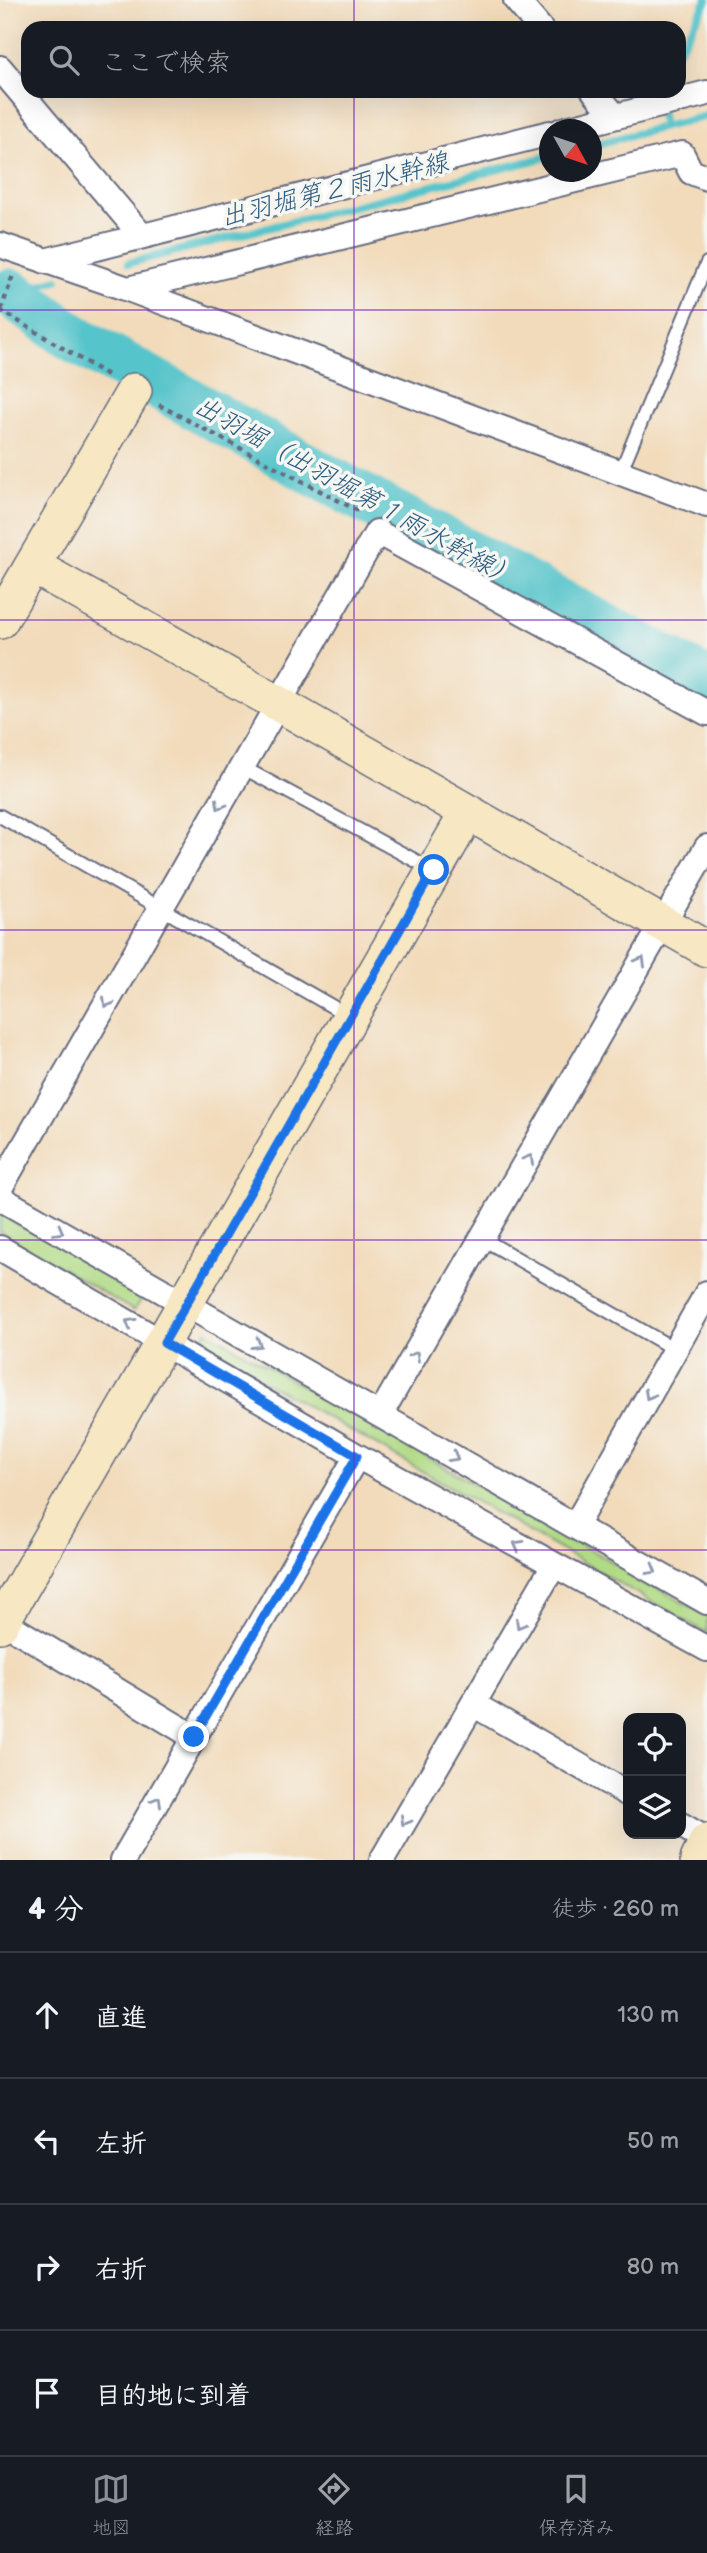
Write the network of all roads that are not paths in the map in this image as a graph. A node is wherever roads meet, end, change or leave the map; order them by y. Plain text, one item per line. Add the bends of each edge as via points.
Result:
1 (516, 0) edge
2 (534, 21) edge
3 (0, 68) edge
4 (21, 93) edge
5 (707, 93) edge
6 (25, 98) edge
7 (600, 98) edge
8 (615, 116) junction
9 (602, 119) edge
10 (539, 136) edge
11 (707, 178) edge
12 (142, 236) junction
13 (10, 249) edge
14 (45, 261) junction
15 (707, 263) edge
16 (128, 289) junction
17 (134, 391) road end
18 (620, 473) junction
19 (707, 505) edge
20 (33, 566) junction
21 (0, 621) edge
22 (279, 704) junction
23 (707, 713) edge
24 (242, 767) junction
25 (468, 812) junction
26 (0, 816) edge
27 (707, 847) edge
28 (434, 870) junction
29 (161, 908) junction
30 (662, 924) junction
31 (707, 949) edge
32 (351, 1017) junction
33 (0, 1188) edge
34 (0, 1198) edge
35 (483, 1239) junction
36 (0, 1248) edge
37 (707, 1293) edge
38 (186, 1303) junction
39 (164, 1343) junction
40 (674, 1349) junction
41 (380, 1415) junction
42 (357, 1456) junction
43 (575, 1526) junction
44 (554, 1565) junction
45 (707, 1602) edge
46 (5, 1607) edge
47 (707, 1649) edge
48 (473, 1704) junction
49 (194, 1737) junction
50 (623, 1791) edge
51 (686, 1828) edge
52 (707, 1840) edge
53 (123, 1860) edge
54 (382, 1860) edge
55 (698, 1860) edge

1 - 2 street
3 - 4 street
5 - 8 street
6 - 12 street
7 - 8 street
8 - 9 street
10 - 12 street
11 - 16 street via 691,172 682,154
12 - 14 street
13 - 14 street
14 - 16 street
15 - 18 lane
16 - 18 street
17 - 20 street
18 - 19 street
20 - 21 street
20 - 22 street
22 - 23 street via 377,532
22 - 24 street
22 - 25 street
24 - 28 lane
24 -> 29 street
25 - 28 street
25 - 30 street
26 - 29 lane
27 - 30 street
28 - 32 street
29 - 32 lane
29 -> 33 street
30 - 31 street
35 -> 30 street
32 - 38 street
34 -> 38 street
35 - 40 lane
41 -> 35 street
39 -> 36 street
37 - 40 street
38 - 39 street
38 -> 41 street
39 - 42 street
39 - 46 street
40 -> 43 street
41 -> 43 street
44 -> 42 street
42 - 49 street
43 -> 45 street
44 - 47 street
44 -> 48 street
46 - 49 street
48 - 50 street
48 -> 54 street
53 -> 49 street
51 - 52 street
52 - 55 street

